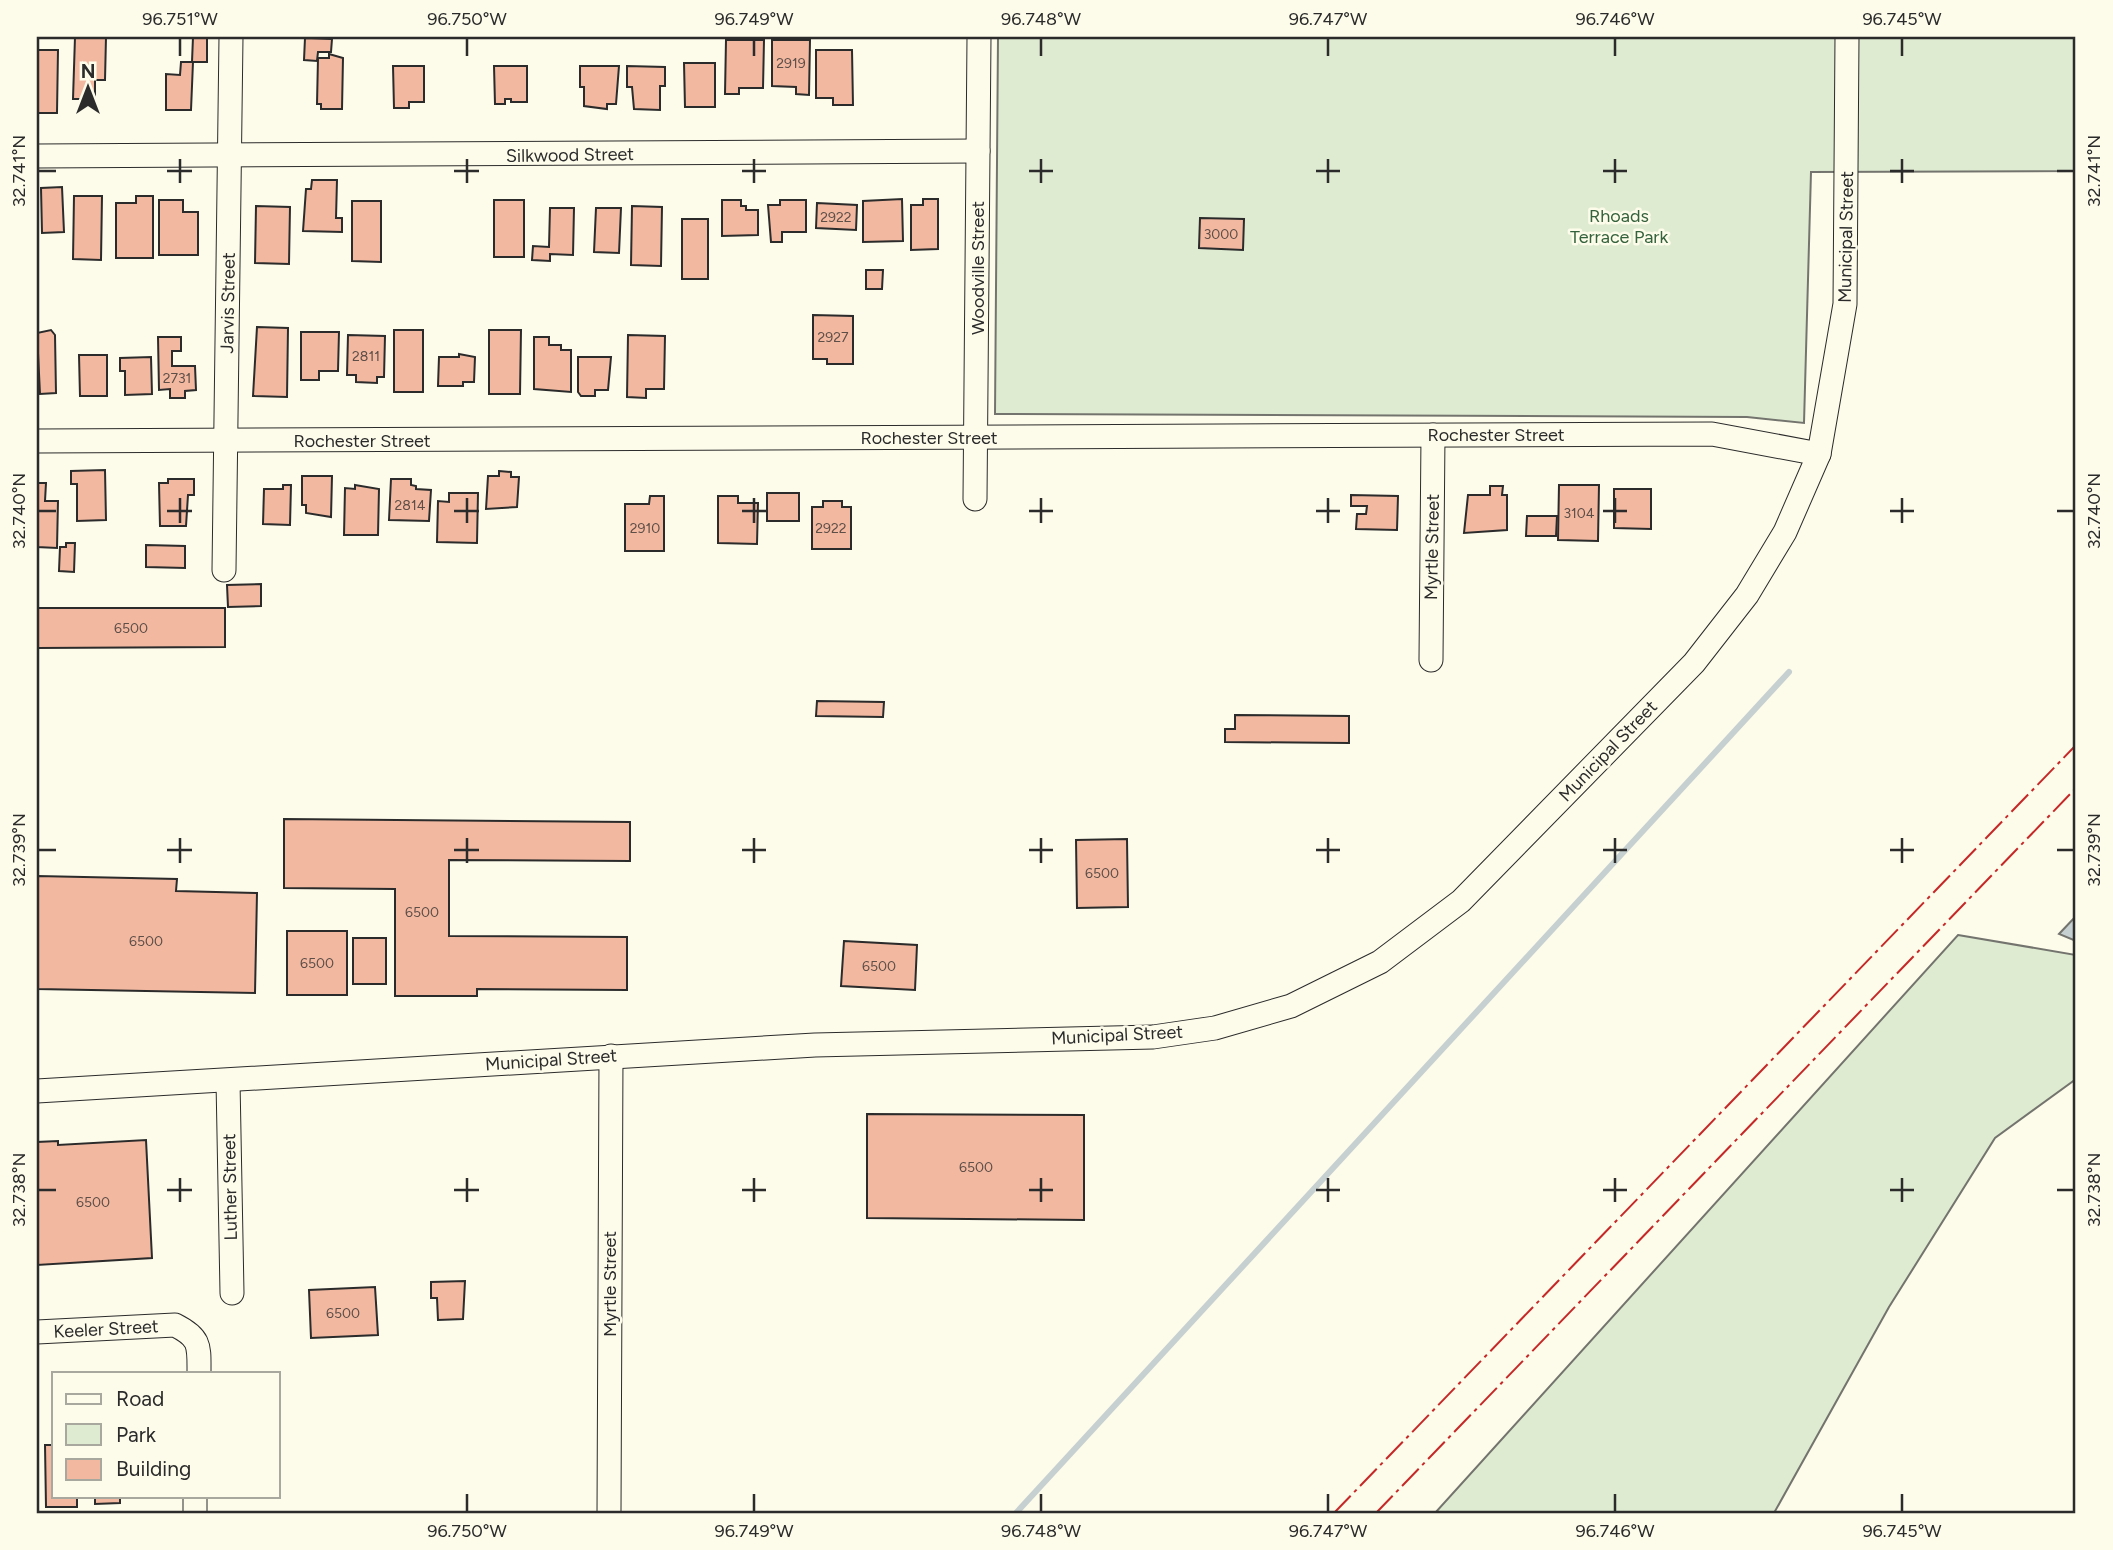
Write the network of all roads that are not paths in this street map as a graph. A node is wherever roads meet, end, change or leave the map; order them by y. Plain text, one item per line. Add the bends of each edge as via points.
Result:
1 (231, 37) edge
2 (979, 37) edge
3 (1847, 37) edge
4 (978, 151) junction
5 (37, 156) edge
6 (230, 157) junction
7 (1433, 435) junction
8 (978, 438) junction
9 (37, 441) edge
10 (226, 441) junction
11 (1819, 454) junction
12 (975, 499) dead end
13 (224, 570) dead end
14 (1431, 660) dead end
15 (611, 1056) junction
16 (228, 1081) junction
17 (37, 1091) edge
18 (232, 1293) dead end
19 (37, 1332) edge
20 (199, 1372) edge
21 (609, 1513) edge

1 - 6 street, Jarvis Street
2 - 4 street, Woodville Street
3 - 11 street, Municipal Street via 1845,304
4 - 6 street, Silkwood Street
4 - 8 street, Woodville Street
5 - 6 street, Silkwood Street
6 - 10 street, Jarvis Street
7 - 8 street, Rochester Street
7 - 11 street, Rochester Street via 1712,434
7 - 14 street, Myrtle Street
8 - 10 street, Rochester Street
8 - 12 street, Woodville Street
9 - 10 street, Rochester Street
10 - 13 street, Jarvis Street
11 - 15 street, Municipal Street via 1779,542 1747,595 1694,663 1461,901 1380,962 1291,1006 1215,1028 1153,1037 815,1045
15 - 16 street, Municipal Street
15 - 21 street, Myrtle Street
16 - 17 street, Municipal Street
16 - 18 street, Luther Street
19 - 20 street, Keeler Street via 175,1325 191,1333 199,1347

